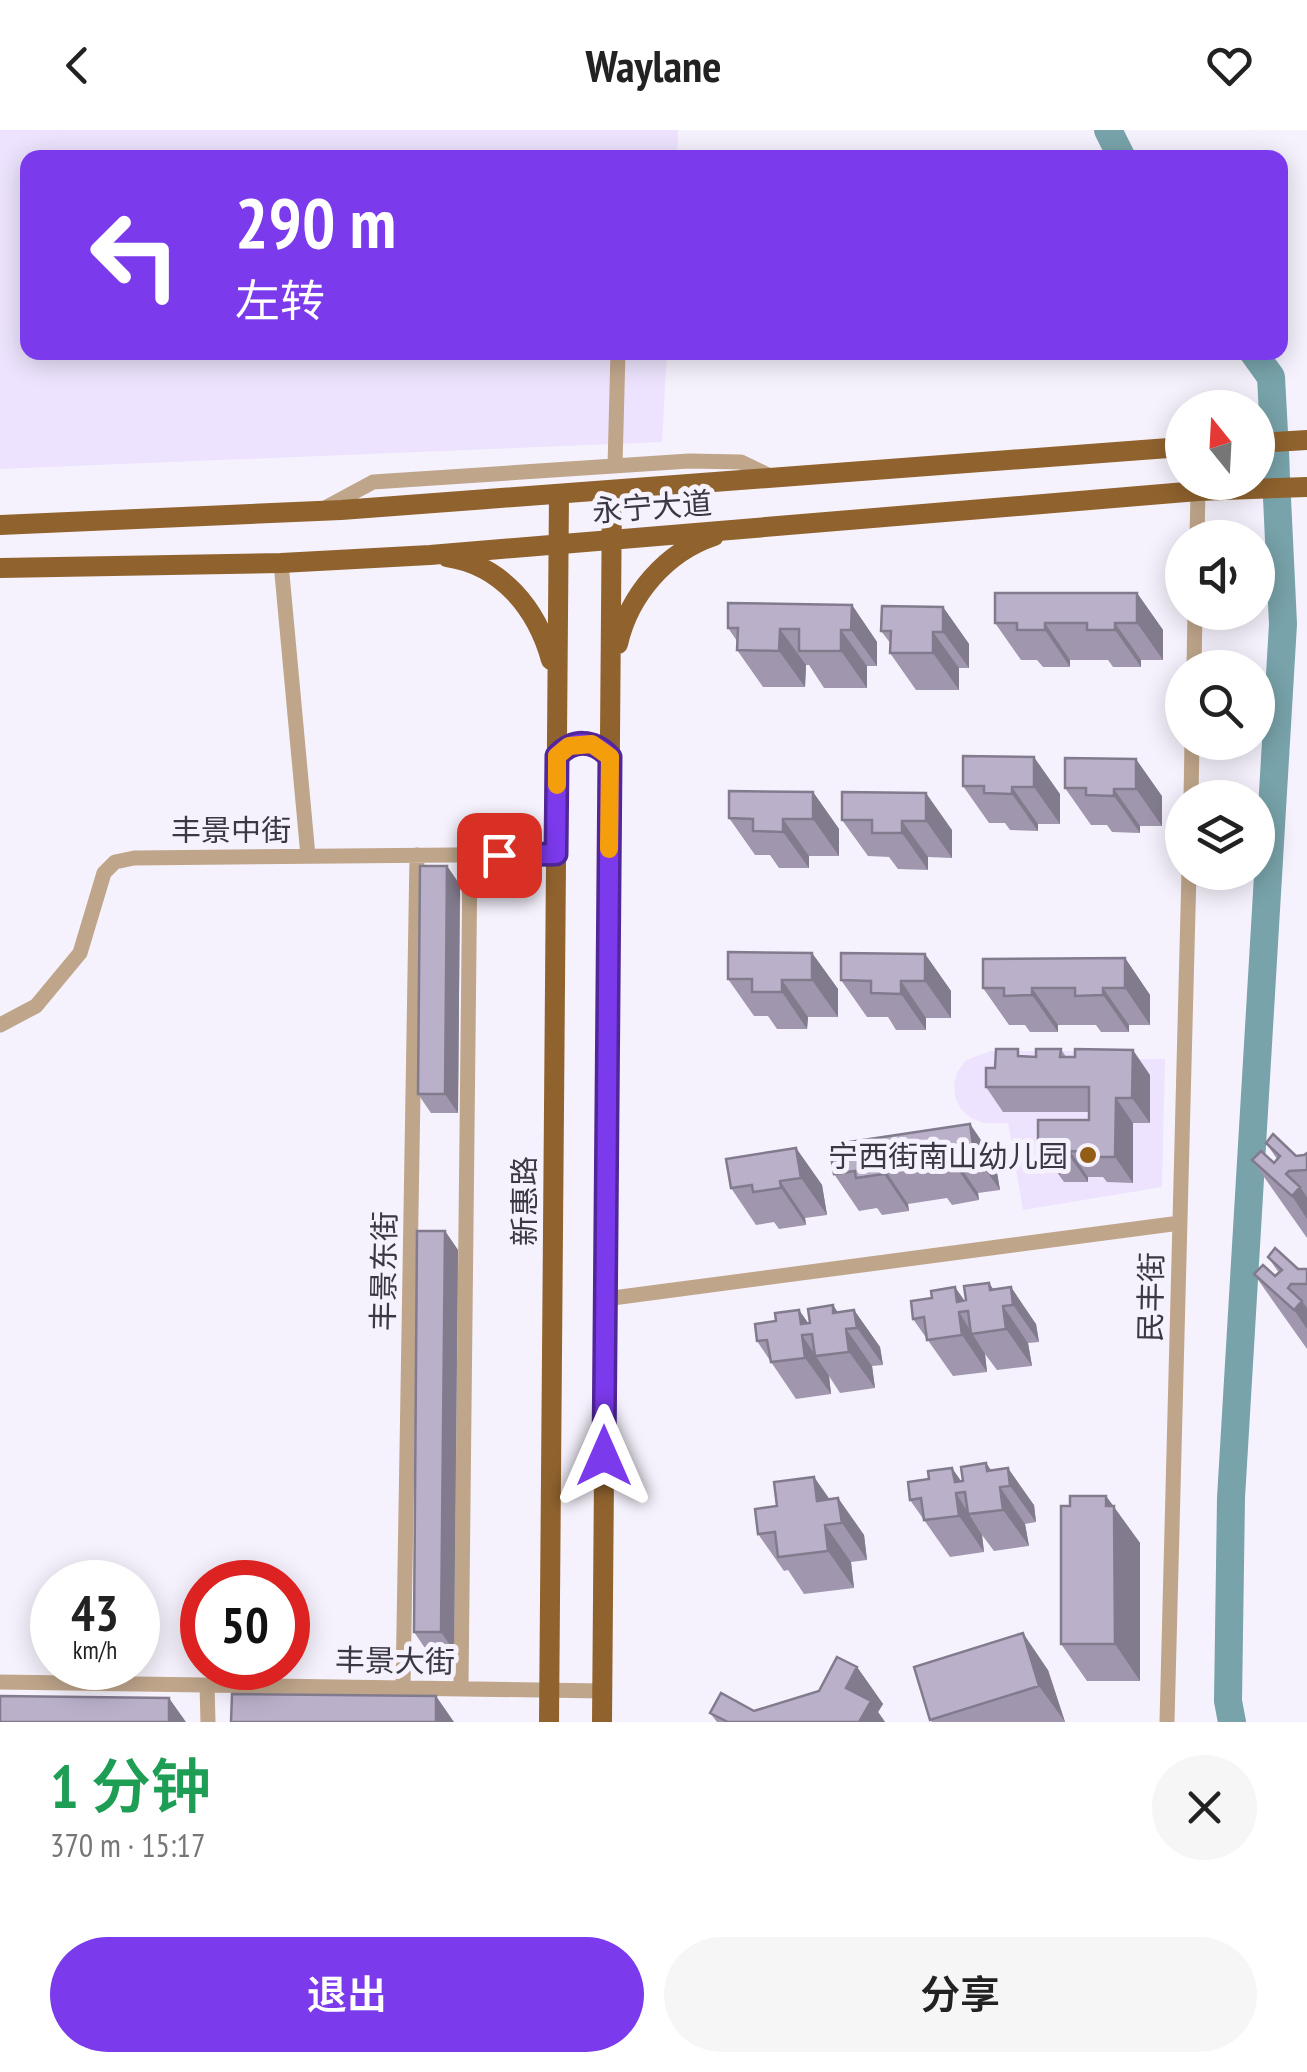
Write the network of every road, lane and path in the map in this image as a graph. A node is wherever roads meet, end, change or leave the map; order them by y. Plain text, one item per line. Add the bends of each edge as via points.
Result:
1 (618, 360) edge
2 (1307, 440) edge
3 (1275, 442) edge
4 (1165, 448) edge
5 (615, 466) junction
6 (773, 478) junction
7 (1307, 487) edge
8 (1275, 488) edge
9 (612, 490) junction
10 (559, 494) junction
11 (1165, 494) edge
12 (320, 511) junction
13 (0, 525) edge
14 (733, 530) junction
15 (611, 539) junction
16 (558, 543) junction
17 (430, 555) junction
18 (281, 564) junction
19 (0, 568) edge
20 (557, 680) junction
21 (610, 680) junction
22 (557, 756) junction
23 (610, 757) junction
24 (556, 854) junction
25 (470, 855) junction
26 (308, 856) junction
27 (417, 856) junction
28 (1189, 890) edge
29 (0, 1025) edge
30 (1180, 1224) junction
31 (605, 1300) junction
32 (0, 1682) edge
33 (180, 1685) edge
34 (310, 1687) edge
35 (404, 1688) junction
36 (461, 1688) junction
37 (207, 1690) edge
38 (549, 1690) junction
39 (602, 1691) junction
40 (208, 1722) edge
41 (549, 1722) edge
42 (602, 1722) edge
43 (1167, 1722) edge

1 - 5 street
2 - 3 main road
4 - 6 main road, 永宁大道
5 - 6 street via 741,462
5 - 12 street via 373,482
6 - 9 main road, 永宁大道
7 - 8 main road, 永宁大道
9 - 10 main road, 永宁大道
9 - 15 main road
10 - 12 main road, 永宁大道
10 - 16 main road, 新惠路
11 - 14 main road, 永宁大道
12 - 13 main road, 永宁大道
14 - 15 main road, 永宁大道
14 - 21 main road via 676,555 652,576 621,630
15 - 16 main road, 永宁大道
15 - 21 main road
16 - 17 main road, 永宁大道
16 - 20 main road, 新惠路
17 - 18 main road, 永宁大道
17 - 20 main road via 479,567 520,597 546,640
18 - 19 main road, 永宁大道
18 - 26 street
20 - 22 main road, 新惠路
21 - 23 main road
22 - 23 main road via 584,743
22 - 24 main road, 新惠路
23 - 31 main road
24 - 25 street, 丰景中街
24 - 38 main road, 新惠路
25 - 27 street, 丰景中街
25 - 36 street
26 - 27 street, 丰景中街
26 - 29 street, 丰景中街 via 115,862 104,873 80,952 36,1006
27 - 35 street, 丰景东街
28 - 30 street, 民丰街
30 - 31 street
30 - 43 street, 民丰街
31 - 39 main road
32 - 33 street, 丰景大街
34 - 35 street, 丰景大街
35 - 36 street, 丰景大街
36 - 38 street, 丰景大街
37 - 40 street
38 - 39 street, 丰景大街
38 - 41 main road, 新惠路
39 - 42 main road

